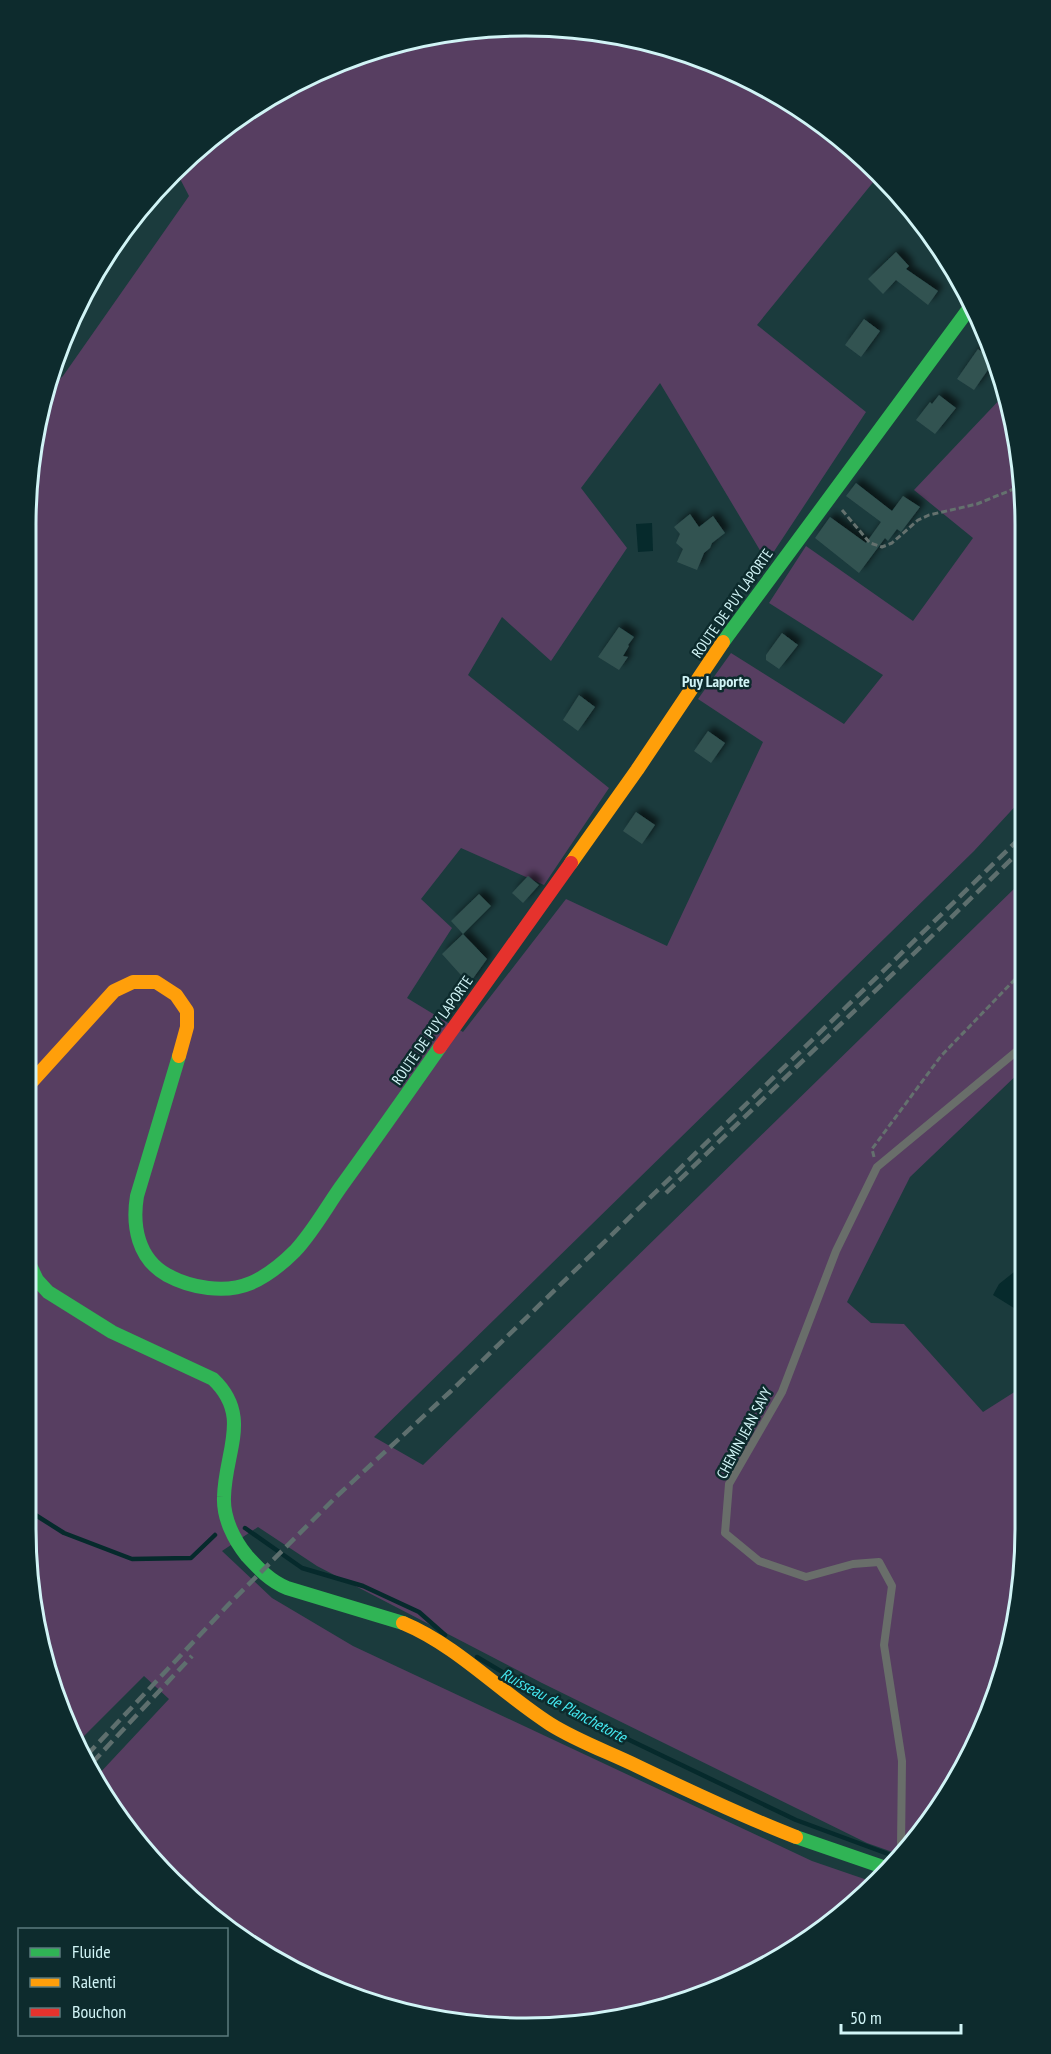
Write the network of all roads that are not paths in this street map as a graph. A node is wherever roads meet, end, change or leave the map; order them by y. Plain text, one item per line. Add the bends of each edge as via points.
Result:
1 (966, 312) edge
2 (1015, 1053) edge
3 (36, 1077) edge
4 (36, 1278) edge
5 (901, 1842) edge
6 (880, 1866) edge

1 - 3 street, ROUTE DE PUY LAPORTE via 733,627 637,770 296,1250 270,1274 250,1284 214,1290 183,1282 153,1266 140,1243 136,1203 187,1027 187,1011 176,995 156,982 133,982 114,991
2 - 5 lane, CHEMIN JEAN SAVY via 877,1167 836,1251 782,1392 729,1484 725,1533 759,1561 806,1577 853,1564 879,1562 892,1586 884,1645 903,1761
4 - 6 street via 48,1292 112,1332 222,1385 230,1397 234,1424 224,1500 226,1512 240,1546 278,1584 416,1629 552,1725 715,1804

